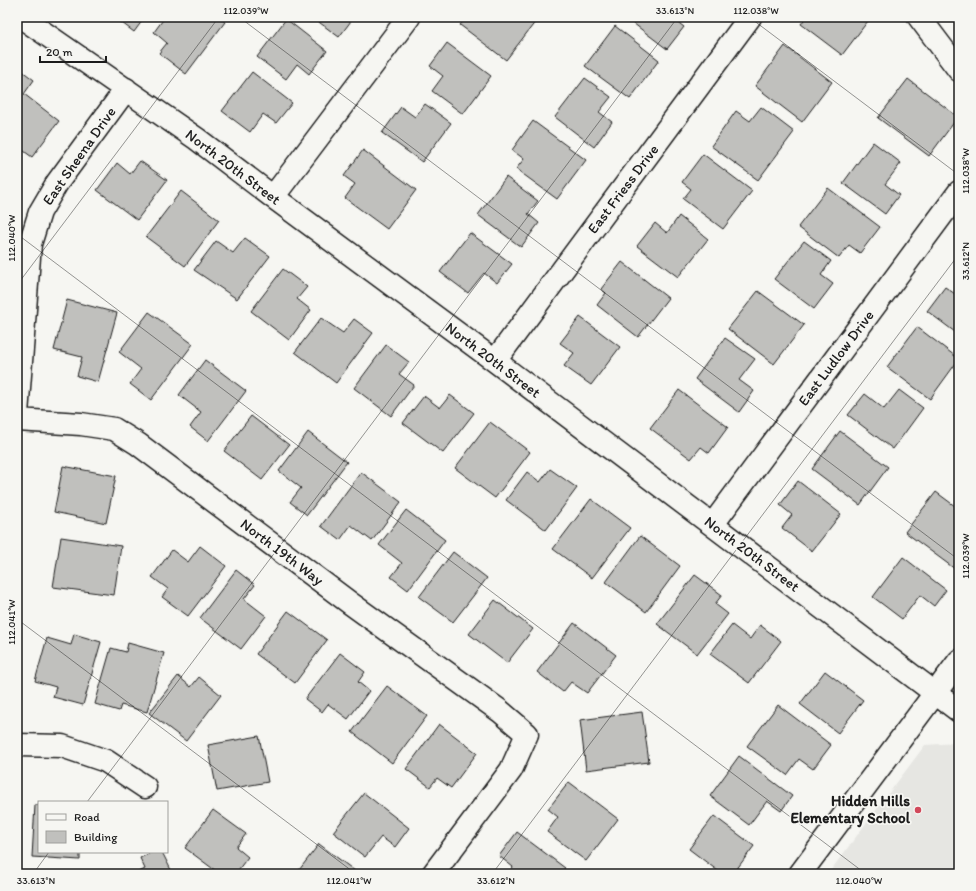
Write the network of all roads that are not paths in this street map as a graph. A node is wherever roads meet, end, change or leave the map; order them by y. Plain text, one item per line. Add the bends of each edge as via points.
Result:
1 (21, 17) edge
2 (409, 17) edge
3 (750, 17) edge
4 (919, 17) edge
5 (959, 70) edge
6 (126, 89) junction
7 (959, 192) edge
8 (273, 197) junction
9 (495, 361) junction
10 (17, 414) edge
11 (17, 420) edge
12 (713, 524) junction
13 (959, 661) edge
14 (935, 694) junction
15 (959, 711) edge
16 (17, 745) edge
17 (145, 787) dead end
18 (433, 874) edge
19 (800, 874) edge

1 - 6 street, North 20th Street
2 - 8 street
3 - 9 street, East Friess Drive
4 - 5 street
6 - 8 street, North 20th Street
6 - 10 street, East Sheena Drive via 57,183 40,212 30,244
7 - 12 street, East Ludlow Drive
8 - 9 street, North 20th Street
9 - 12 street, North 20th Street
11 - 18 street, North 19th Way via 114,429 138,444 350,603 500,711 527,734 511,770
12 - 14 street, North 20th Street
13 - 14 street
14 - 15 street, North 20th Street
14 - 19 street
16 - 17 street via 62,746 106,760

